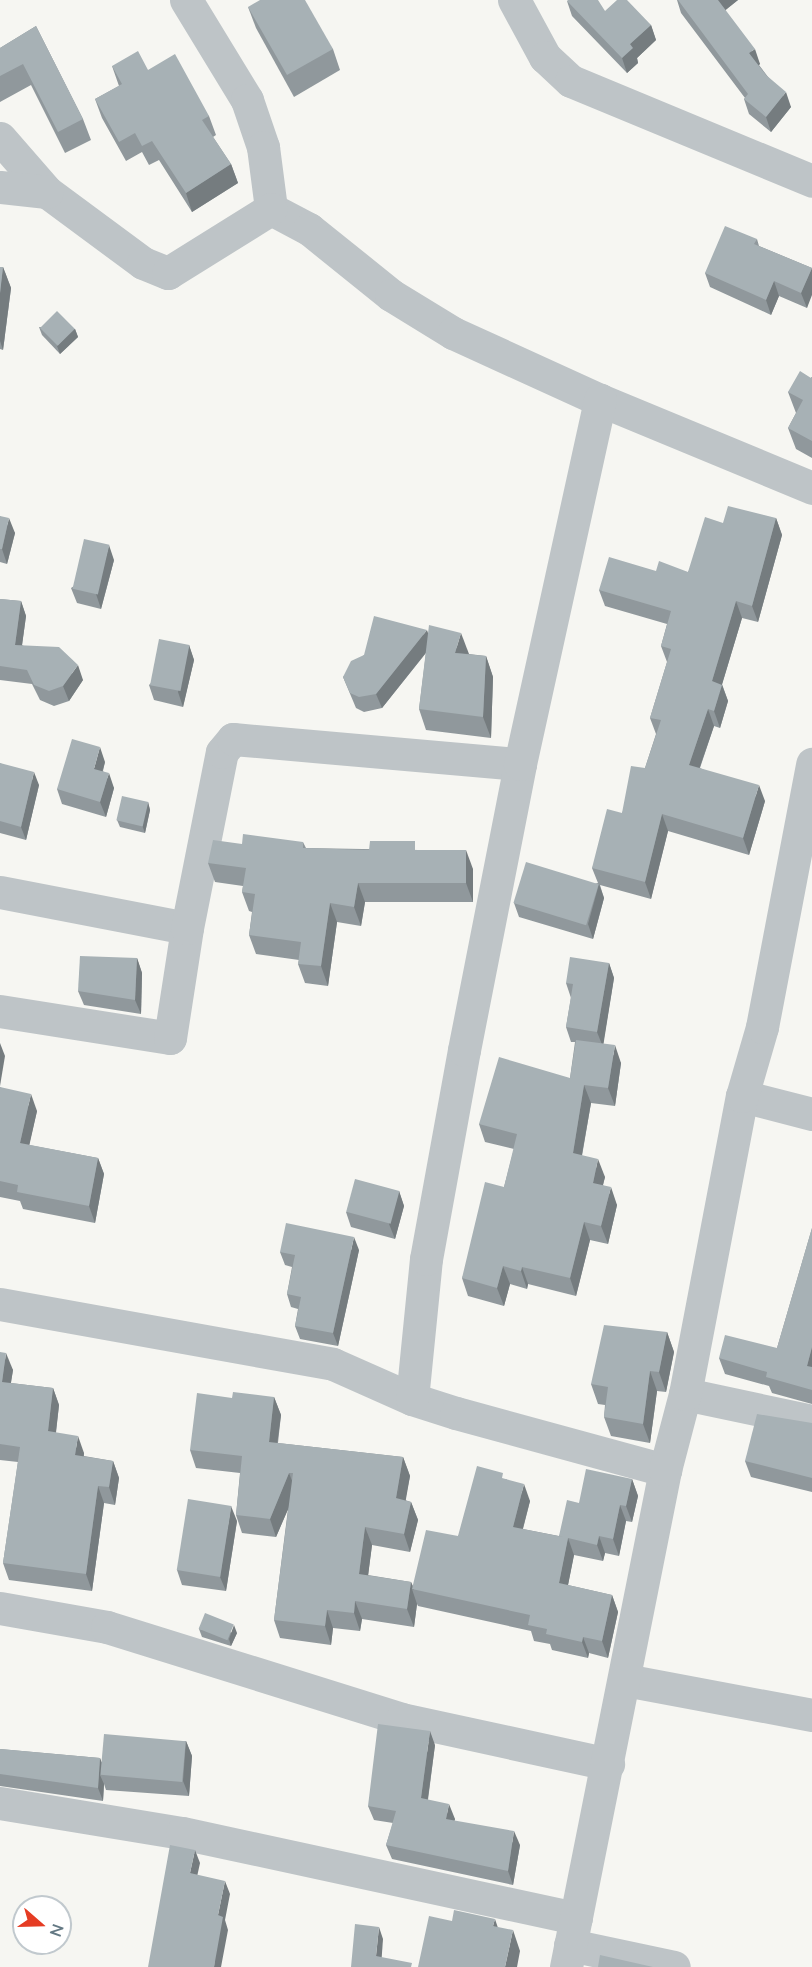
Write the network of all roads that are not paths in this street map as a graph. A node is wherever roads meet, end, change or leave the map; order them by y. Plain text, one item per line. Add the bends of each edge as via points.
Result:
1 (186, 0) edge
2 (514, 0) edge
3 (0, 138) edge
4 (812, 181) edge
5 (0, 187) edge
6 (47, 192) junction
7 (271, 209) junction
8 (600, 400) junction
9 (812, 488) edge
10 (519, 764) junction
11 (812, 764) edge
12 (807, 801) edge
13 (0, 892) edge
14 (187, 928) junction
15 (0, 1011) edge
16 (742, 1096) junction
17 (812, 1114) edge
18 (0, 1304) edge
19 (685, 1394) junction
20 (412, 1399) junction
21 (812, 1421) edge
22 (665, 1470) junction
23 (0, 1608) edge
24 (625, 1680) junction
25 (812, 1715) edge
26 (608, 1764) junction
27 (0, 1803) edge
28 (570, 1943) edge
29 (674, 1967) edge

1 - 7 street via 247,100 263,147
2 - 4 street via 545,57 571,81
3 - 6 street
5 - 6 street
6 - 7 street via 143,263 168,273
7 - 8 street via 309,229 426,319
8 - 9 street
8 - 10 street
10 - 14 street via 233,739 222,752
10 - 20 street via 426,1258
11 - 12 street
12 - 16 street via 762,1027
13 - 14 street
14 - 15 street via 170,1038
16 - 17 street
16 - 19 street
18 - 20 street via 333,1364
19 - 21 street
19 - 22 street
20 - 22 street
22 - 24 street
23 - 26 street via 107,1628 402,1719
24 - 25 street
24 - 26 street
26 - 28 street
27 - 28 street via 193,1835
28 - 29 street

